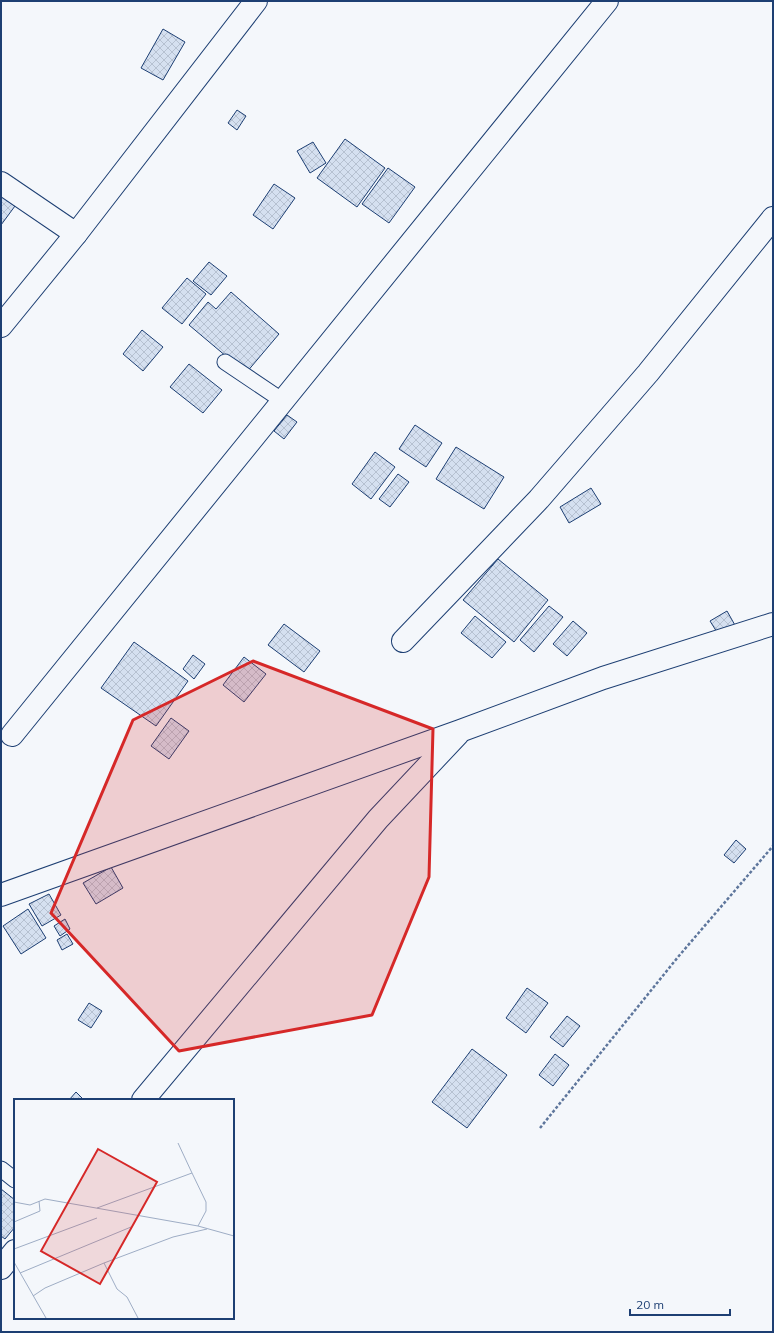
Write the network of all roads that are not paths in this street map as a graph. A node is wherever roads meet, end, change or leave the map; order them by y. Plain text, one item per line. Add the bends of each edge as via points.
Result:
1 (256, 1) edge
2 (607, 1) edge
3 (1, 183) edge
4 (773, 218) edge
5 (76, 234) junction
6 (1, 326) edge
7 (225, 362) dead end
8 (283, 401) junction
9 (773, 624) edge
10 (403, 642) dead end
11 (460, 731) junction
12 (12, 735) dead end
13 (1, 895) edge
14 (144, 1099) edge
15 (1, 1169) edge
16 (14, 1179) edge
17 (14, 1252) edge
18 (1, 1268) edge

1 - 5 street
2 - 8 street
3 - 5 street
4 - 10 street via 648,373 540,499
5 - 6 street
7 - 8 lane
8 - 12 street
9 - 11 street via 604,678
11 - 13 street
11 - 14 street via 378,819
15 - 16 lane
17 - 18 street

